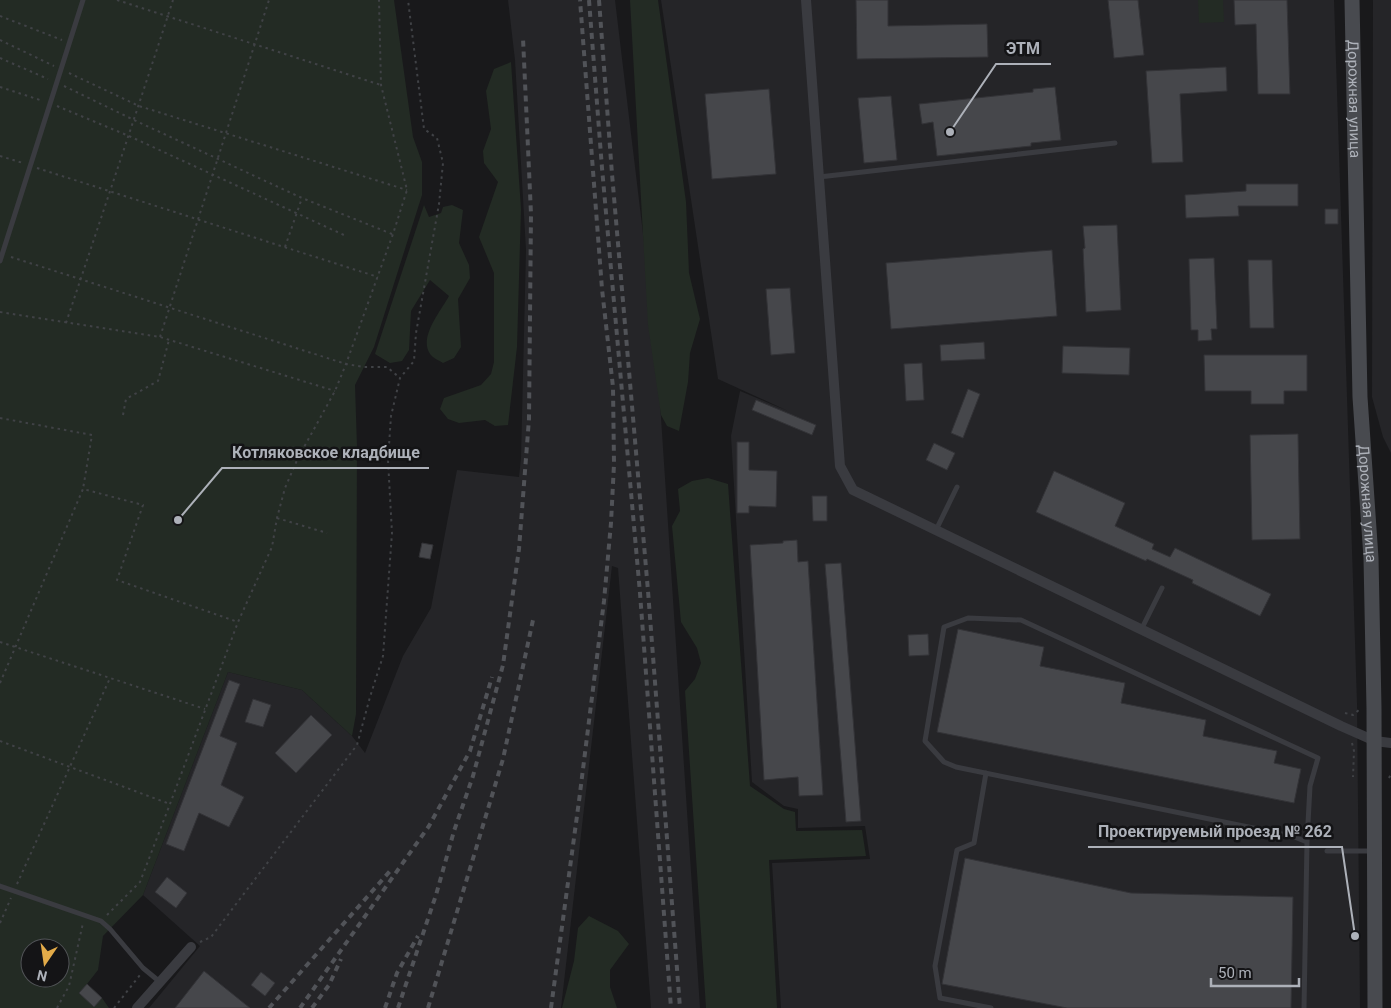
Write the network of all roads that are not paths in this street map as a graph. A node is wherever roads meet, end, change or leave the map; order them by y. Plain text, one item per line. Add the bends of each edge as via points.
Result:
1 (83, 0) edge
2 (806, 0) edge
3 (1352, 0) edge
4 (1115, 143) dead end
5 (819, 177) junction
6 (0, 261) edge
7 (957, 487) dead end
8 (936, 530) junction
9 (1162, 588) dead end
10 (1141, 630) junction
11 (1375, 741) junction
12 (1391, 743) edge
13 (986, 773) junction
14 (1307, 842) junction
15 (1327, 851) dead end
16 (1375, 851) junction
17 (0, 886) edge
18 (191, 947) road end
19 (160, 982) junction
20 (137, 1008) edge
21 (991, 1008) edge
22 (1304, 1008) edge
23 (1375, 1008) edge

1 - 6 lane
2 - 5 street
3 - 11 main road, Дорожная улица via 1360,397 1370,558
4 - 5 lane
5 - 8 street via 840,466 853,490
7 - 8 lane
8 - 10 street
9 - 10 lane
10 - 11 street
11 - 12 street
11 - 16 main road, Дорожная улица
13 - 14 lane via 1292,836
13 - 14 lane via 944,762 925,741 944,627 968,618 1021,620 1318,758 1310,786
13 - 21 lane via 974,843 957,850 935,966 940,998
14 - 22 lane
15 - 16 lane
16 - 23 main road, Дорожная улица
17 - 19 lane via 101,921
18 - 19 street
19 - 20 street

